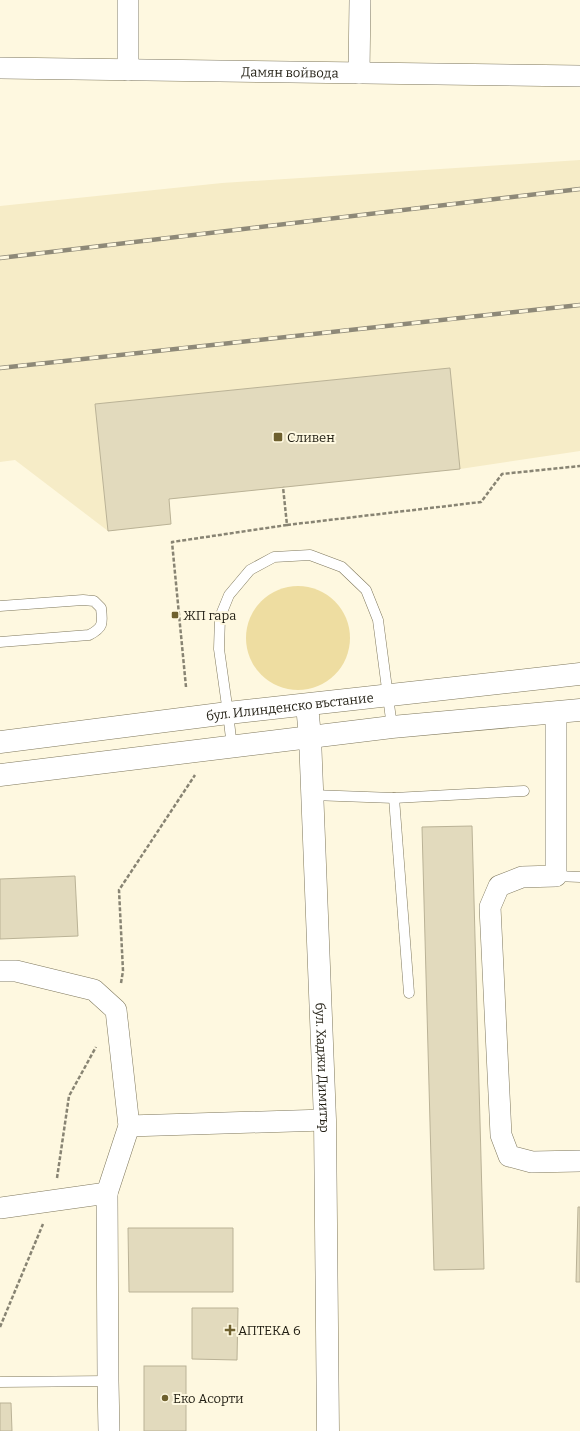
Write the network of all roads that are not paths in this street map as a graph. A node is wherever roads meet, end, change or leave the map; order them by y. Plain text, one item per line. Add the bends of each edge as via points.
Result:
1 (128, 0) edge
2 (360, 0) edge
3 (0, 68) edge
4 (128, 70) junction
5 (359, 73) junction
6 (580, 76) edge
7 (0, 606) edge
8 (0, 642) edge
9 (580, 674) edge
10 (388, 695) junction
11 (307, 705) junction
12 (580, 710) edge
13 (556, 713) junction
14 (228, 714) junction
15 (392, 727) junction
16 (310, 736) junction
17 (0, 742) edge
18 (232, 747) junction
19 (0, 775) edge
20 (524, 791) dead end
21 (312, 795) junction
22 (394, 798) junction
23 (556, 876) junction
24 (580, 877) edge
25 (0, 971) edge
26 (409, 993) dead end
27 (325, 1120) junction
28 (129, 1126) junction
29 (580, 1161) edge
30 (107, 1193) junction
31 (0, 1208) edge
32 (0, 1382) edge
33 (108, 1382) junction
34 (109, 1431) edge
35 (328, 1431) edge

1 - 4 street
2 - 5 street
3 - 4 street, Дамян войвода
4 - 5 street, Дамян войвода
5 - 6 street, Дамян войвода
7 - 8 lane via 83,600 94,602 101,608 102,621 98,630 89,635
9 - 10 main road, бул. Илинденско въстание
10 - 11 main road, бул. Илинденско въстание
10 - 14 lane via 378,620 366,590 342,566 310,555 274,557 250,570 228,595 220,617 219,648
10 - 15 lane
11 - 14 main road, бул. Илинденско въстание
11 - 16 main road, бул. Хаджи Димитър
12 - 13 main road
13 - 15 main road
13 - 23 street
14 - 17 main road, бул. Илинденско въстание
14 - 18 lane
15 - 16 main road
16 - 18 main road
16 - 21 main road, бул. Хаджи Димитър
18 - 19 main road
20 - 22 lane
21 - 22 lane
21 - 27 main road, бул. Хаджи Димитър
22 - 26 lane
23 - 24 lane
23 - 29 street via 522,877 498,886 490,907 501,1135 509,1156 532,1162
25 - 28 street via 16,971 94,990 116,1010
27 - 28 street
27 - 35 main road, бул. Хаджи Димитър
28 - 30 street
30 - 31 street
30 - 33 street
32 - 33 lane
33 - 34 street

